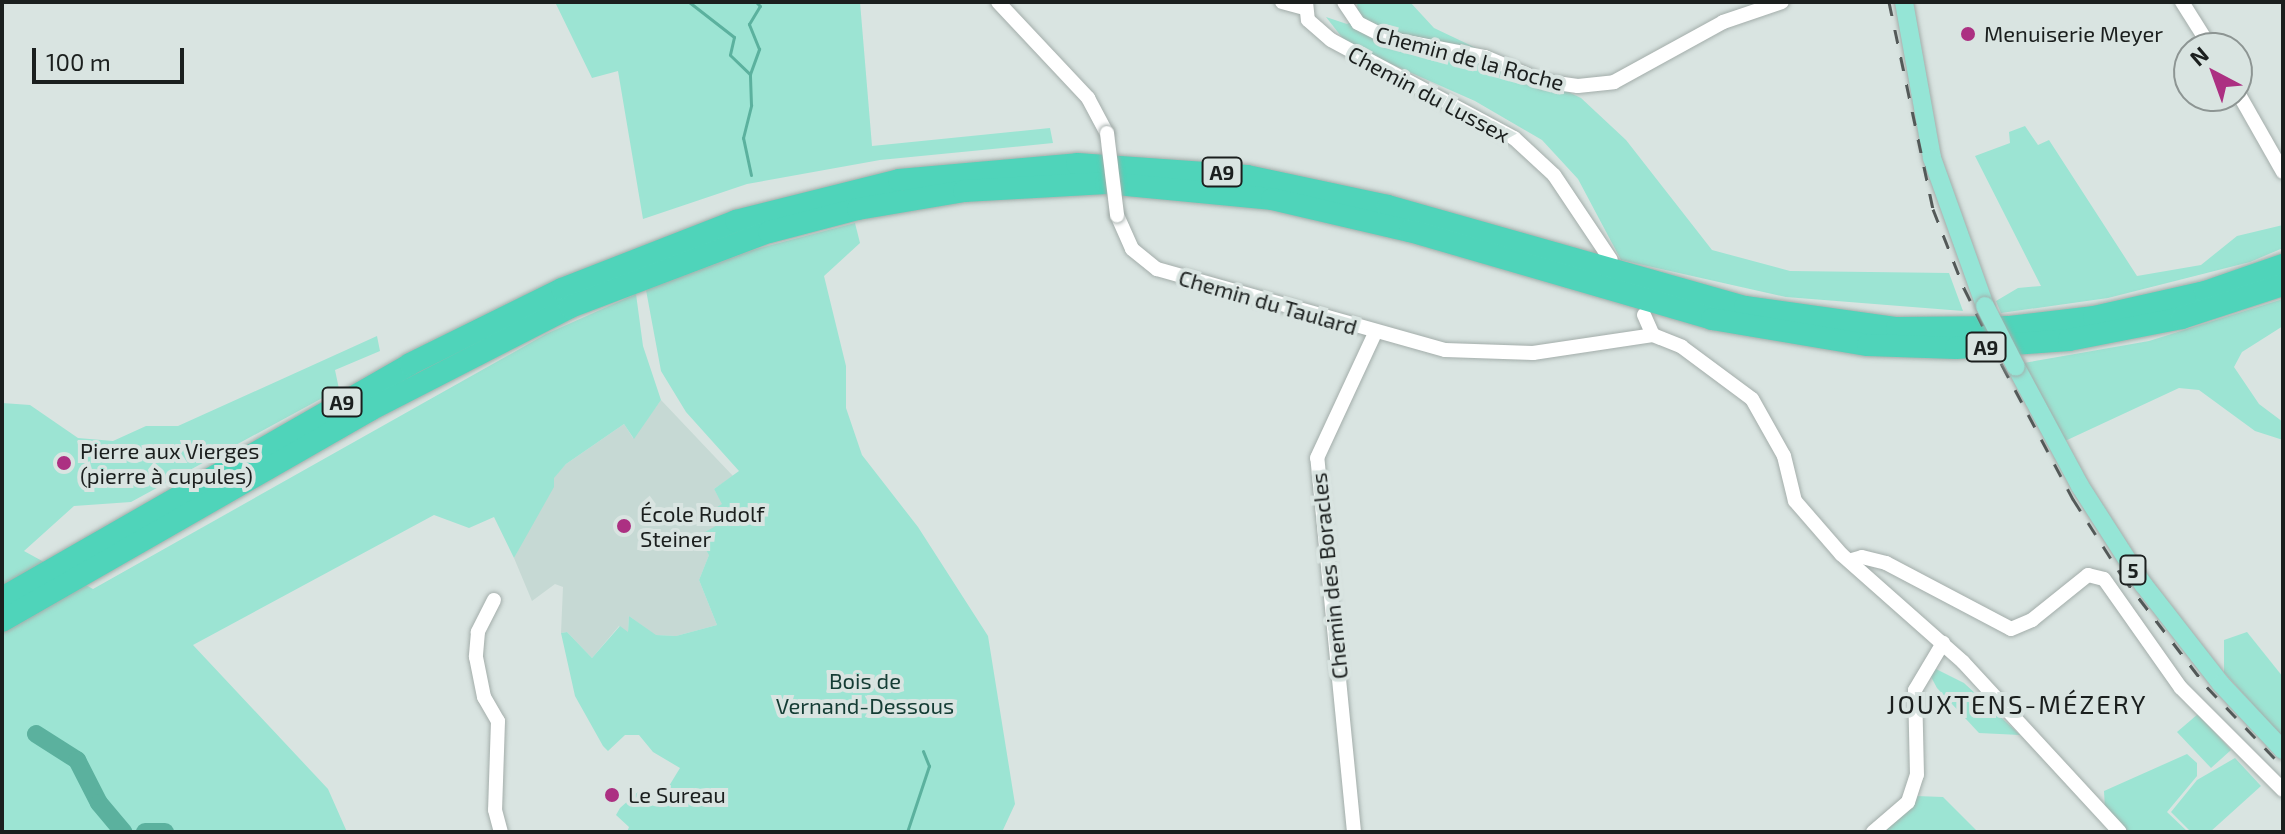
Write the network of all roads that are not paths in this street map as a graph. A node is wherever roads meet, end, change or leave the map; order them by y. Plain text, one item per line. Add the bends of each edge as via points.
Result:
1 (998, 2) edge
2 (1282, 2) edge
3 (1344, 2) edge
4 (1782, 2) edge
5 (1904, 2) edge
6 (2182, 2) edge
7 (1306, 5) edge
8 (1734, 9) edge
9 (2201, 32) edge
10 (2249, 112) edge
11 (2283, 172) edge
12 (856, 199) junction
13 (1611, 260) dead end
14 (2283, 265) edge
15 (2283, 285) edge
16 (1644, 315) dead end
17 (1375, 333) junction
18 (1653, 335) junction
19 (1852, 560) junction
20 (74, 569) junction
21 (2, 598) edge
22 (494, 600) dead end
23 (2, 621) edge
24 (1943, 643) junction
25 (2283, 750) edge
26 (2283, 790) edge
27 (501, 832) edge
28 (1354, 832) edge
29 (1873, 832) edge
30 (2120, 832) edge

1 - 17 street, Chemin du Taulard, bridge via 1088,98 1107,133 1117,215 1132,249 1157,269
2 - 7 street, Chemin du Lussex
3 - 8 street, Chemin de la Roche via 1358,23 1387,38 1485,57 1542,81 1578,86 1628,76
4 - 8 street, Chemin de la Roche
5 - 25 main road, 5, bridge via 1932,158 1985,306 2129,564 2189,645
6 - 9 street
7 - 13 street, Chemin du Lussex via 1311,25 1350,53 1514,138 1554,175
10 - 11 street
12 - 14 highway, A9 via 956,172 1048,164 1232,174 1388,206 1745,307 1897,328 1982,329 2094,317 2205,292
12 - 15 highway, A9 via 1034,185 1133,184 1230,193 1369,221 1727,323 1897,347 1998,347 2098,336 2210,311
12 - 20 highway, A9 via 742,240 624,273 410,364
16 - 18 street
17 - 18 street, Chemin du Taulard via 1491,355
17 - 28 street, Chemin des Boracles via 1317,458
18 - 19 street via 1706,362 1752,399 1784,456 1795,501
19 - 24 street
19 - 26 street via 1886,563 2011,629 2032,620 2088,575 2104,579 2181,688
20 - 21 highway, A9
20 - 23 highway, A9
22 - 27 street via 478,632 476,657 484,697 498,721 495,798
24 - 29 street via 1915,690 1917,775 1908,802
24 - 30 street

